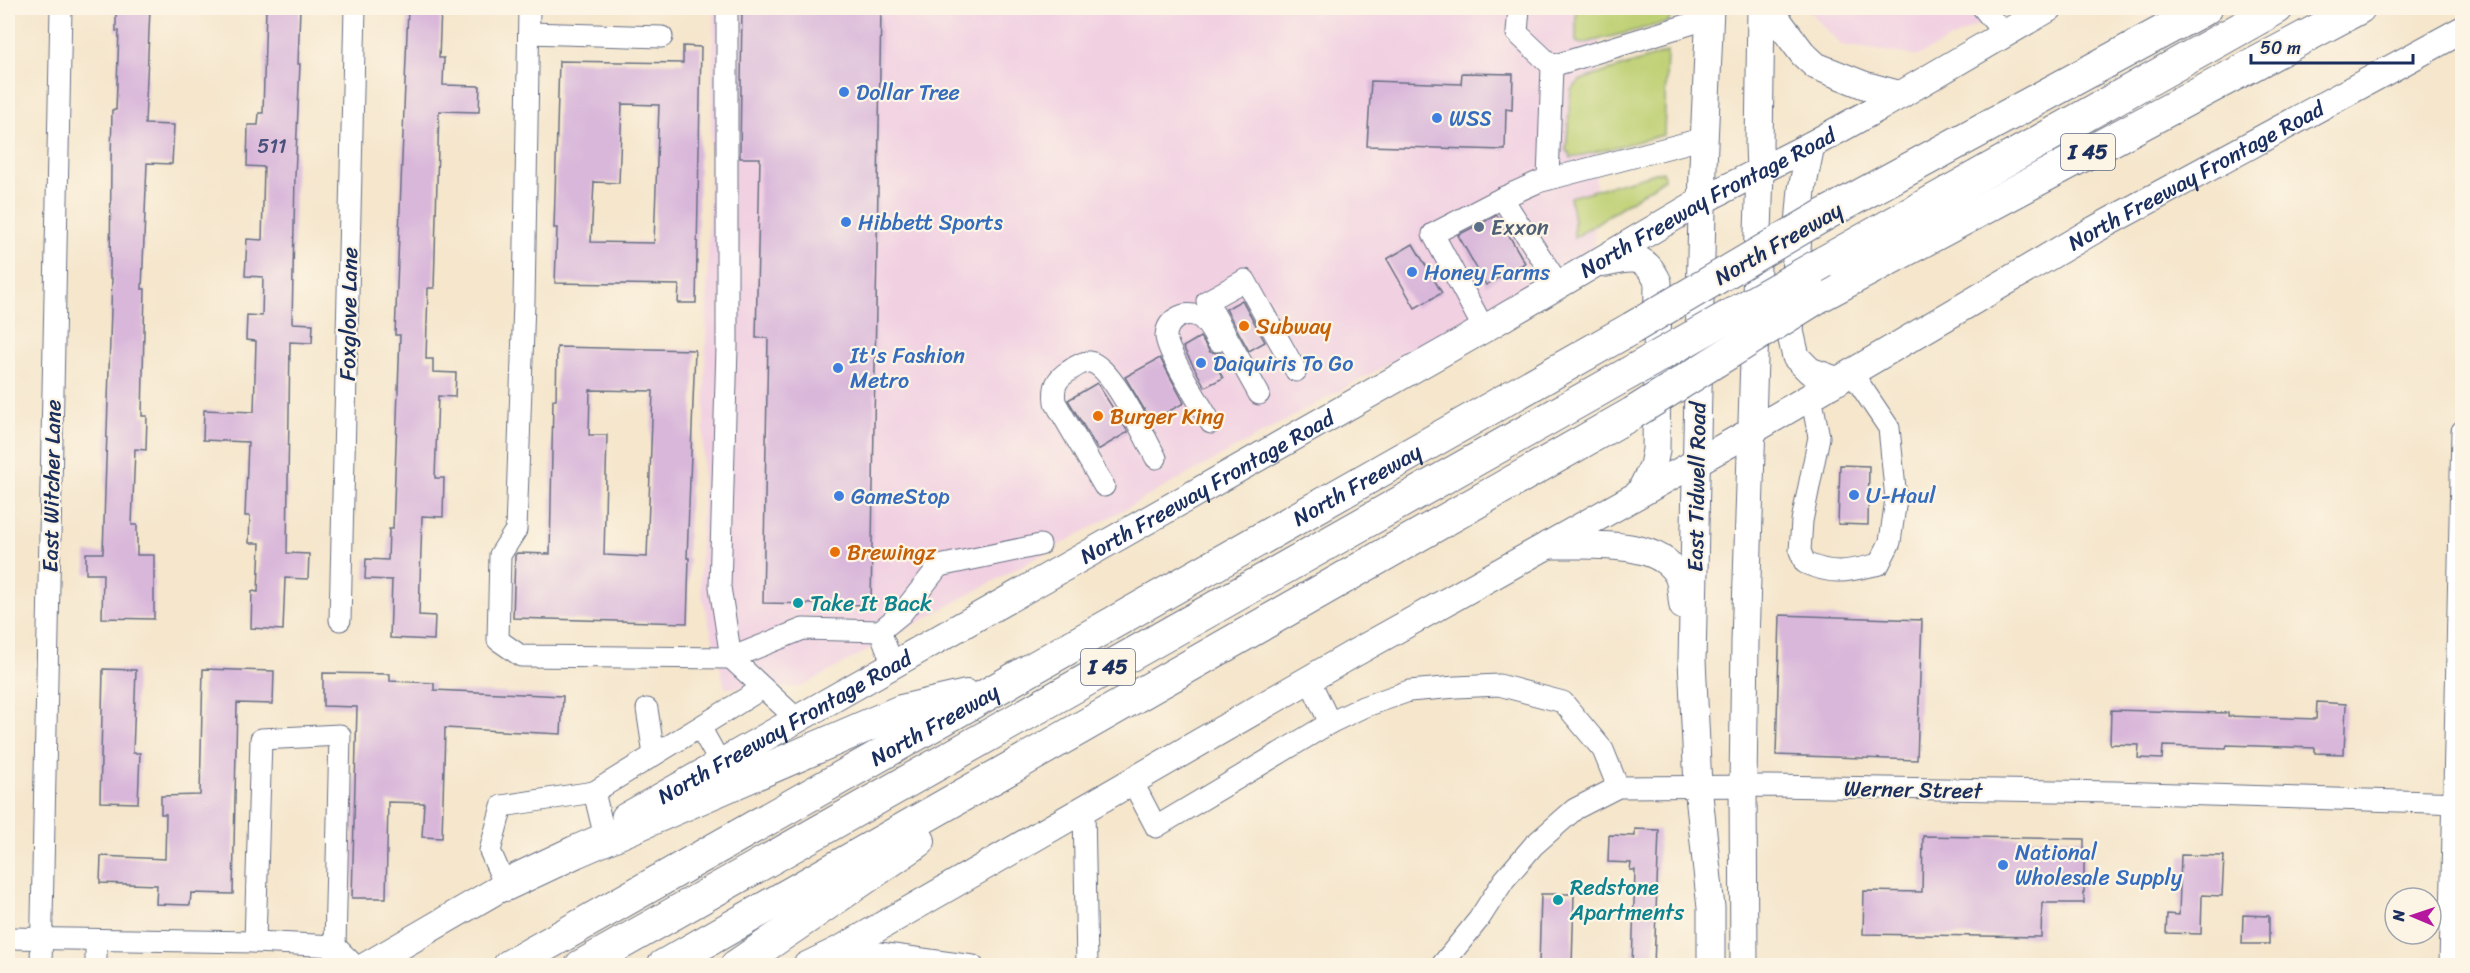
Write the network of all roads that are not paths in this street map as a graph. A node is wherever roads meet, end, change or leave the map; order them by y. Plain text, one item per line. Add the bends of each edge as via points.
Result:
1 (61, 8) edge
2 (355, 8) edge
3 (529, 8) edge
4 (727, 8) edge
5 (1519, 8) edge
6 (1761, 8) edge
7 (1770, 8) edge
8 (1983, 8) edge
9 (2049, 8) edge
10 (2206, 8) edge
11 (2277, 8) edge
12 (2358, 8) edge
13 (1710, 13) edge
14 (2463, 30) edge
15 (529, 33) junction
16 (2004, 34) junction
17 (662, 37) dead end
18 (1552, 66) junction
19 (1901, 96) junction
20 (1705, 138) junction
21 (1811, 145) junction
22 (1760, 170) junction
23 (1548, 179) junction
24 (1502, 198) junction
25 (1703, 200) junction
26 (1592, 266) junction
27 (1559, 285) junction
28 (1484, 329) junction
29 (1296, 371) dead end
30 (1844, 377) junction
31 (1811, 396) junction
32 (1211, 423) dead end
33 (1752, 431) junction
34 (2463, 431) edge
35 (2462, 437) edge
36 (1156, 458) dead end
37 (1696, 461) junction
38 (1104, 486) dead end
39 (1640, 492) junction
40 (2462, 498) edge
41 (1040, 545) dead end
42 (1548, 545) junction
43 (340, 620) dead end
44 (2460, 623) edge
45 (880, 631) junction
46 (731, 658) junction
47 (1692, 660) junction
48 (893, 665) junction
49 (1309, 679) junction
50 (1002, 687) junction
51 (763, 688) junction
52 (647, 709) dead end
53 (1111, 710) junction
54 (798, 720) junction
55 (1330, 723) junction
56 (700, 727) junction
57 (654, 755) junction
58 (720, 763) junction
59 (1132, 781) junction
60 (1698, 786) junction
61 (1743, 786) junction
62 (1618, 787) junction
63 (594, 792) junction
64 (2458, 803) edge
65 (1084, 809) junction
66 (603, 830) junction
67 (505, 885) junction
68 (8, 938) edge
69 (41, 938) junction
70 (96, 940) junction
71 (255, 942) junction
72 (334, 946) junction
73 (843, 948) junction
74 (41, 966) edge
75 (96, 966) edge
76 (355, 966) edge
77 (366, 966) edge
78 (508, 966) edge
79 (581, 966) edge
80 (663, 966) edge
81 (736, 966) edge
82 (806, 966) edge
83 (973, 966) edge
84 (1087, 966) edge
85 (1441, 966) edge
86 (1711, 966) edge
87 (1744, 966) edge
88 (2450, 966) edge

1 - 69 street, East Witcher Lane
2 - 43 street, Foxglove Lane
3 - 15 street
4 - 46 street via 727,347 720,587
5 - 18 street via 1517,33
6 - 22 main road
7 - 19 main road via 1815,66
8 - 16 street
9 - 16 main road, North Freeway Frontage Road
10 - 50 highway, North Freeway / I 45, bridge via 1824,215
11 - 79 highway, North Freeway / I 45, bridge
12 - 53 highway, I 45, bridge via 1818,297 1633,413
13 - 18 street
13 - 20 main road, East Tidwell Road
14 - 30 main road, North Freeway Frontage Road via 2094,230
15 - 17 street
15 - 46 street via 516,530 500,555 498,640 520,656
16 - 19 main road, North Freeway Frontage Road
18 - 23 street
19 - 21 main road, North Freeway Frontage Road
20 - 23 street
20 - 25 main road, East Tidwell Road
21 - 22 main road, North Freeway Frontage Road
21 - 30 main road via 1802,189 1790,331 1796,357 1809,371
22 - 25 main road, North Freeway Frontage Road
22 - 33 main road
23 - 24 street
24 - 27 street
24 - 28 street via 1433,234
25 - 26 main road, North Freeway Frontage Road
25 - 37 main road, East Tidwell Road
26 - 27 main road, North Freeway Frontage Road
26 - 39 main road via 1639,259 1651,268 1658,282 1656,450
27 - 28 main road, North Freeway Frontage Road
28 - 48 main road, North Freeway Frontage Road
29 - 32 street via 1245,280 1208,301 1255,396 1198,316 1183,315 1172,321 1166,336 1171,350
30 - 31 main road, North Freeway Frontage Road
30 - 31 street via 1889,428 1896,499 1890,542 1879,564 1847,572 1823,571 1805,563 1800,551 1802,520 1819,437
31 - 33 main road, North Freeway Frontage Road
33 - 37 main road, North Freeway Frontage Road
33 - 61 main road
34 - 35 street
35 - 40 street
36 - 38 street via 1103,368 1090,362 1080,364 1060,377 1053,389 1055,402
37 - 39 main road, North Freeway Frontage Road
37 - 47 main road, East Tidwell Road
39 - 42 main road, North Freeway Frontage Road
40 - 44 street
41 - 45 street via 939,566 902,613
42 - 47 main road via 1628,547 1665,561 1678,574
42 - 49 main road, North Freeway Frontage Road
44 - 64 street
45 - 46 street via 803,629
45 - 48 street
46 - 51 street
47 - 60 main road, East Tidwell Road
48 - 54 main road, North Freeway Frontage Road
49 - 55 street
49 - 59 main road, North Freeway Frontage Road
50 - 67 highway via 901,711
50 - 78 highway, North Freeway / I 45
51 - 54 street
51 - 56 street
52 - 57 street
53 - 80 highway, I 45
53 - 81 highway
54 - 58 main road, North Freeway Frontage Road
55 - 59 street via 1156,827
55 - 62 street via 1408,692 1499,685 1563,702 1603,750
56 - 57 street
56 - 58 street
57 - 63 street
58 - 66 main road, North Freeway Frontage Road
59 - 65 main road, North Freeway Frontage Road
60 - 61 street, Werner Street
60 - 62 street, Werner Street
60 - 86 main road, East Tidwell Road via 1711,908
61 - 64 street, Werner Street
61 - 87 main road
62 - 85 street, Werner Street via 1575,809 1534,845
63 - 66 street
63 - 67 street via 502,806 490,851
64 - 88 street
65 - 73 main road, North Freeway Frontage Road
65 - 84 street
66 - 67 main road, North Freeway Frontage Road
67 - 77 main road, North Freeway Frontage Road
68 - 69 street
69 - 70 street
69 - 74 street, East Witcher Lane
70 - 71 street
70 - 75 street
71 - 72 street
71 - 72 street via 261,738 340,735
72 - 76 street
73 - 82 main road, North Freeway Frontage Road
73 - 83 street

